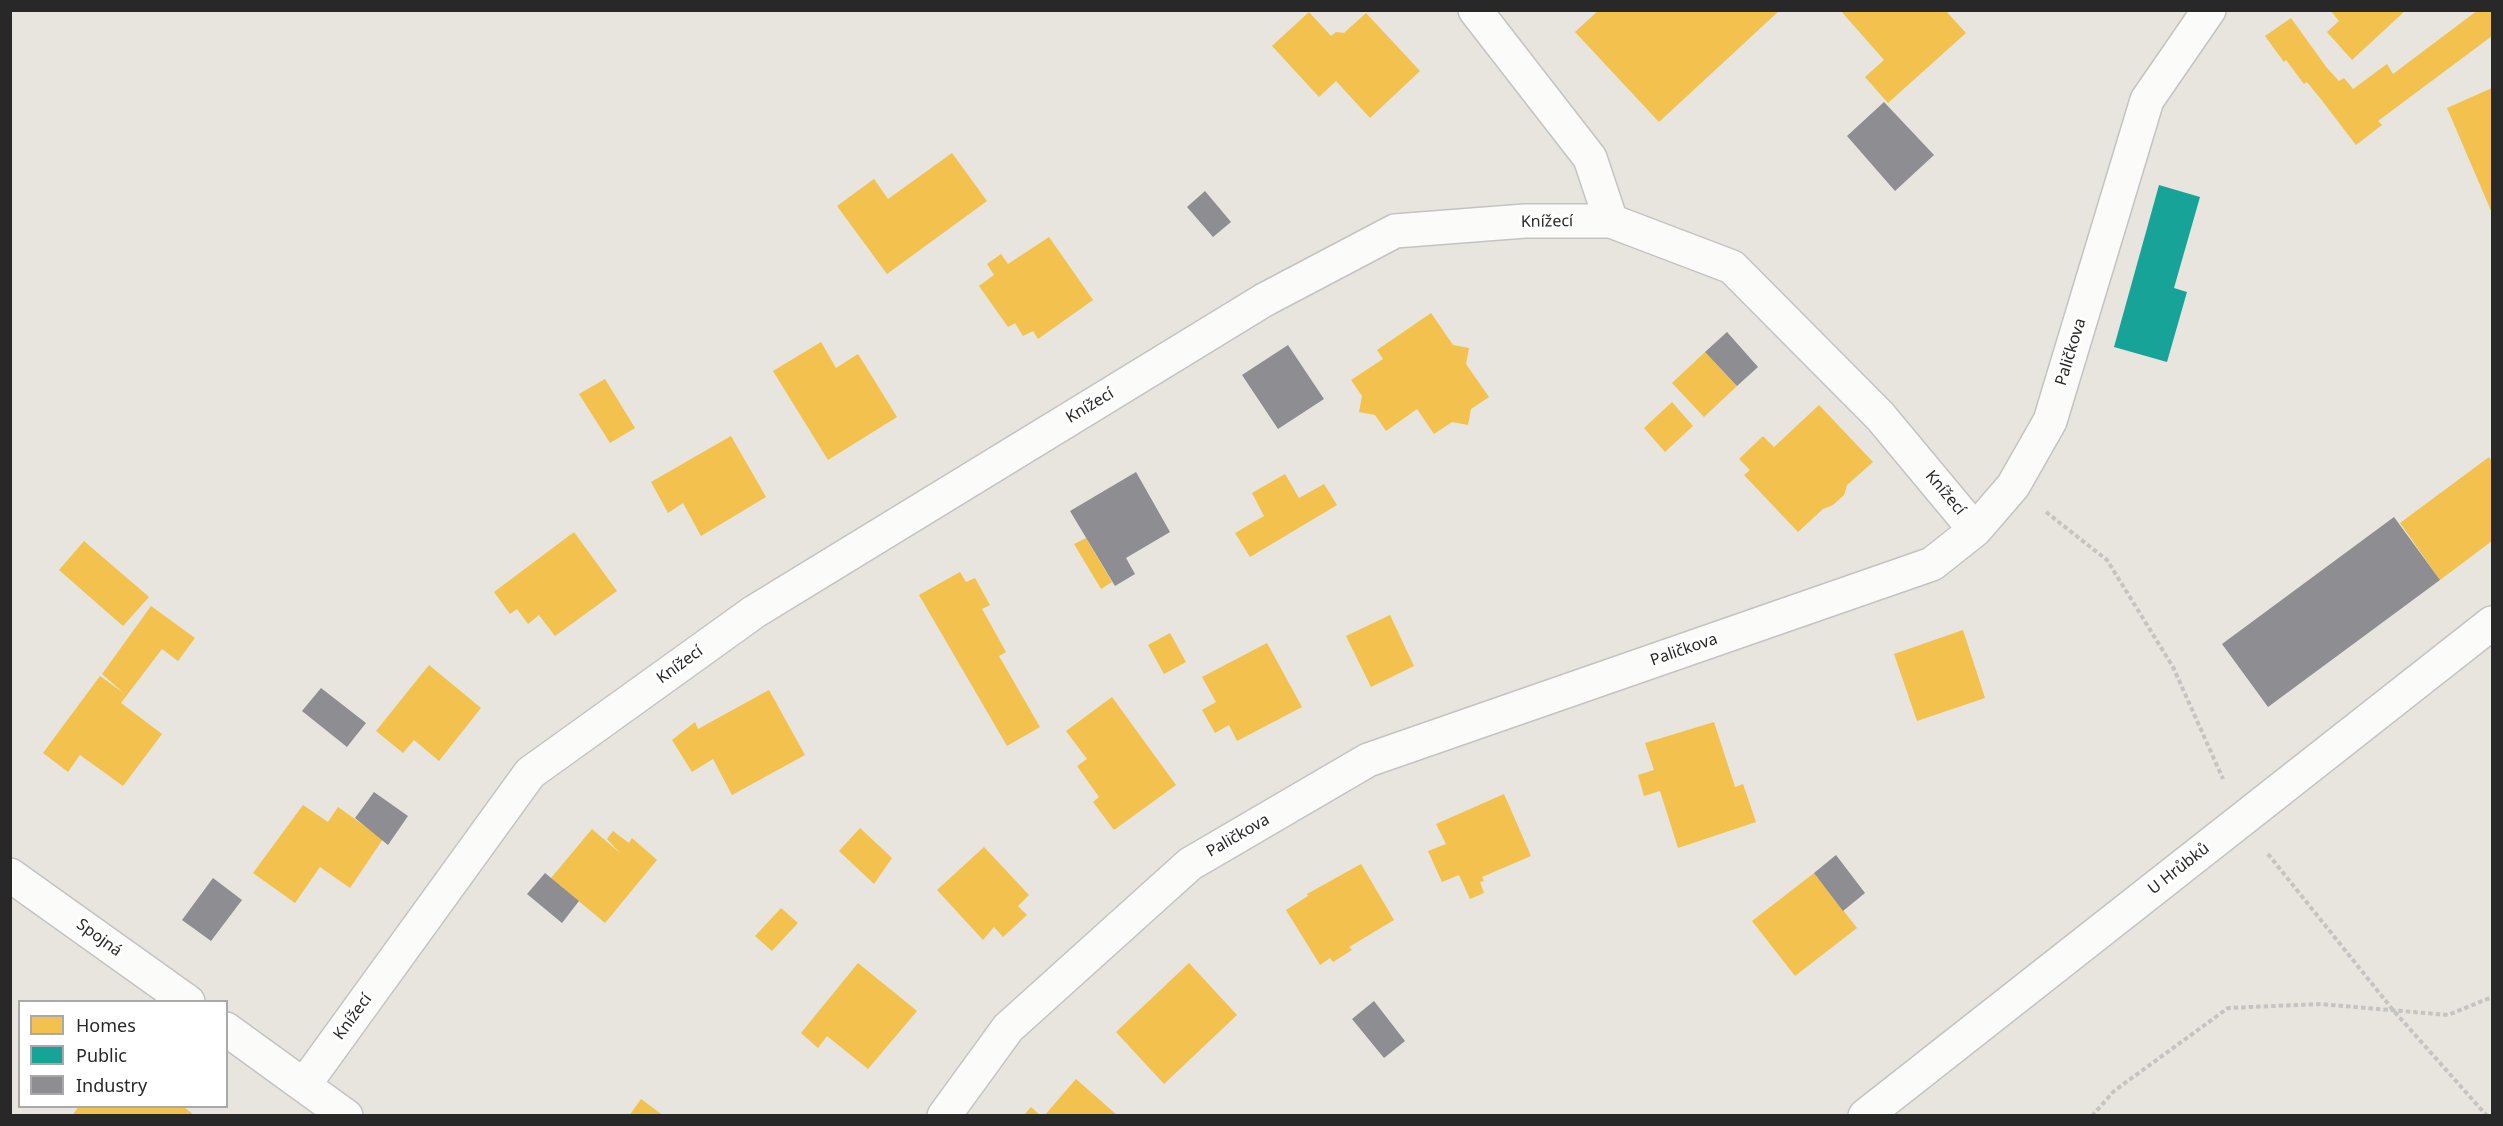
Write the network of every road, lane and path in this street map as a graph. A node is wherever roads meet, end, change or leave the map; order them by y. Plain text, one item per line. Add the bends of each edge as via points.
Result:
1 (1475, 10) edge
2 (2209, 10) edge
3 (1611, 221) junction
4 (2013, 486) junction
5 (1975, 530) junction
6 (2493, 623) edge
7 (2241, 820) junction
8 (10, 875) edge
9 (2493, 997) edge
10 (185, 1000) edge
11 (2393, 1010) junction
12 (228, 1030) edge
13 (304, 1085) junction
14 (346, 1116) edge
15 (944, 1116) edge
16 (1865, 1116) edge
17 (2092, 1116) edge
18 (2487, 1116) edge

1 - 3 street via 1590,158
2 - 4 street, Paličkova via 2146,100 2050,421
3 - 5 street, Knížecí via 1732,267 1880,416
3 - 13 street, Knížecí via 1525,221 1395,231 1264,300 754,612 530,774
4 - 5 street, Paličkova
4 - 7 path via 2107,560 2173,667
5 - 15 street, Paličkova via 1932,564 1368,760 1190,864 1008,1028
6 - 7 street, U Hrůbků
7 - 11 path
7 - 16 street, U Hrůbků
8 - 10 street, Spojná
9 - 11 path via 2448,1015
11 - 17 path via 2320,1004 2228,1008 2115,1091
11 - 18 path
12 - 13 street
13 - 14 street

